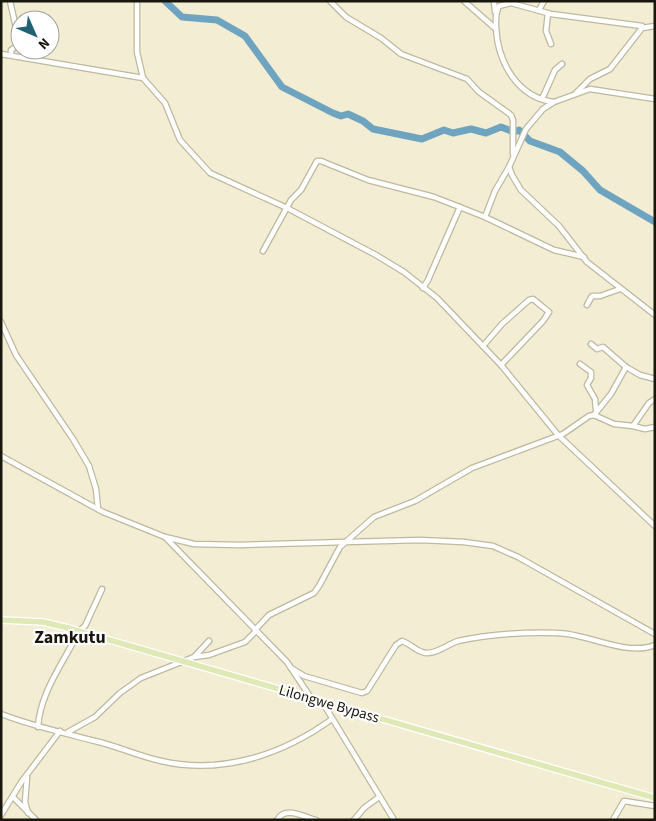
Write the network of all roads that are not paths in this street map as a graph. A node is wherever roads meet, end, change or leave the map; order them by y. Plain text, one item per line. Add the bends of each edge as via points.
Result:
1 (137, 1) edge
2 (330, 1) edge
3 (464, 1) edge
4 (494, 1) edge
5 (544, 1) edge
6 (539, 10) junction
7 (548, 13) junction
8 (495, 14) junction
9 (642, 26) dead end
10 (655, 26) edge
11 (496, 29) junction
12 (551, 44) dead end
13 (44, 60) edge
14 (562, 64) dead end
15 (143, 78) junction
16 (576, 93) junction
17 (542, 99) junction
18 (655, 99) edge
19 (554, 102) junction
20 (512, 157) junction
21 (510, 167) junction
22 (460, 207) junction
23 (287, 208) junction
24 (485, 217) junction
25 (263, 251) dead end
26 (584, 257) junction
27 (423, 288) junction
28 (620, 289) junction
29 (587, 305) dead end
30 (655, 315) edge
31 (1, 322) edge
32 (591, 344) dead end
33 (483, 346) junction
34 (580, 364) dead end
35 (501, 365) junction
36 (626, 367) junction
37 (655, 379) edge
38 (655, 399) edge
39 (595, 412) junction
40 (633, 426) junction
41 (655, 427) edge
42 (558, 435) junction
43 (1, 456) edge
44 (98, 509) junction
45 (655, 526) edge
46 (165, 537) junction
47 (343, 543) junction
48 (102, 589) dead end
49 (1, 620) edge
50 (80, 631) junction
51 (256, 631) junction
52 (655, 634) edge
53 (209, 641) dead end
54 (655, 645) edge
55 (194, 657) junction
56 (185, 662) junction
57 (291, 668) junction
58 (312, 699) junction
59 (323, 703) junction
60 (1, 714) edge
61 (332, 718) junction
62 (38, 727) junction
63 (60, 732) junction
64 (68, 732) junction
65 (27, 777) junction
66 (13, 797) junction
67 (379, 797) junction
68 (655, 798) edge
69 (655, 806) edge
70 (28, 813) junction
71 (1, 815) edge
72 (36, 820) edge
73 (277, 820) edge
74 (316, 820) edge
75 (354, 820) edge
76 (394, 820) edge
77 (613, 820) edge

1 - 15 street via 137,52
2 - 20 street via 401,54 467,79 505,110 513,120
3 - 11 street
4 - 8 street
5 - 6 street
6 - 7 street
6 - 8 street via 511,3 502,4
7 - 9 street
7 - 12 street via 546,31
8 - 11 street
10 - 16 street via 642,28 610,68 590,78
11 - 17 street via 508,72 520,85
13 - 15 street
14 - 17 street via 555,70
15 - 23 street via 165,103 180,140 203,167
16 - 18 street via 590,89
16 - 19 street
17 - 19 street
19 - 20 street via 542,108 526,129
20 - 21 street
21 - 24 street via 495,191
21 - 26 street via 521,190 559,226
22 - 23 street via 317,161
22 - 24 street
22 - 27 street
23 - 25 street
23 - 27 street via 382,259
24 - 26 street via 554,250
26 - 28 street
27 - 33 street via 443,303
28 - 29 street via 592,296
28 - 30 street
31 - 44 street via 16,355 89,466
32 - 36 street via 597,349 603,347
33 - 35 street
33 - 35 street via 529,300 533,299 549,312
34 - 39 street via 591,372 587,385 595,399
35 - 42 street
36 - 37 street
36 - 39 street via 611,394
38 - 40 street
39 - 40 street via 614,424
39 - 42 street
40 - 41 street
42 - 45 street
42 - 47 street via 472,468 415,501 380,514
43 - 44 street
44 - 46 street
46 - 47 street via 204,545
46 - 51 street
47 - 51 street via 314,593 269,615
47 - 52 street via 420,540 493,546 518,556
48 - 50 street
49 - 50 main road, Lilongwe Bypass via 43,622
50 - 56 main road, Lilongwe Bypass
50 - 62 street via 52,681
51 - 55 street via 245,642
51 - 57 street
53 - 55 street
54 - 57 street via 627,647 560,633 526,632 458,641 431,653 402,641 396,645 367,691 362,693 304,676
55 - 56 street
56 - 58 main road, Lilongwe Bypass
56 - 64 street via 141,678 95,717
57 - 58 street
58 - 59 main road, Lilongwe Bypass
59 - 61 street
59 - 68 main road, Lilongwe Bypass
60 - 62 street
61 - 64 street via 306,736 270,753 221,766 161,761
61 - 67 street
62 - 63 street
63 - 64 street
63 - 65 street
65 - 66 street
65 - 70 street via 24,802
66 - 70 street
66 - 71 street
67 - 75 street
67 - 76 street
69 - 77 street via 624,801
70 - 72 street
73 - 74 street via 286,811

